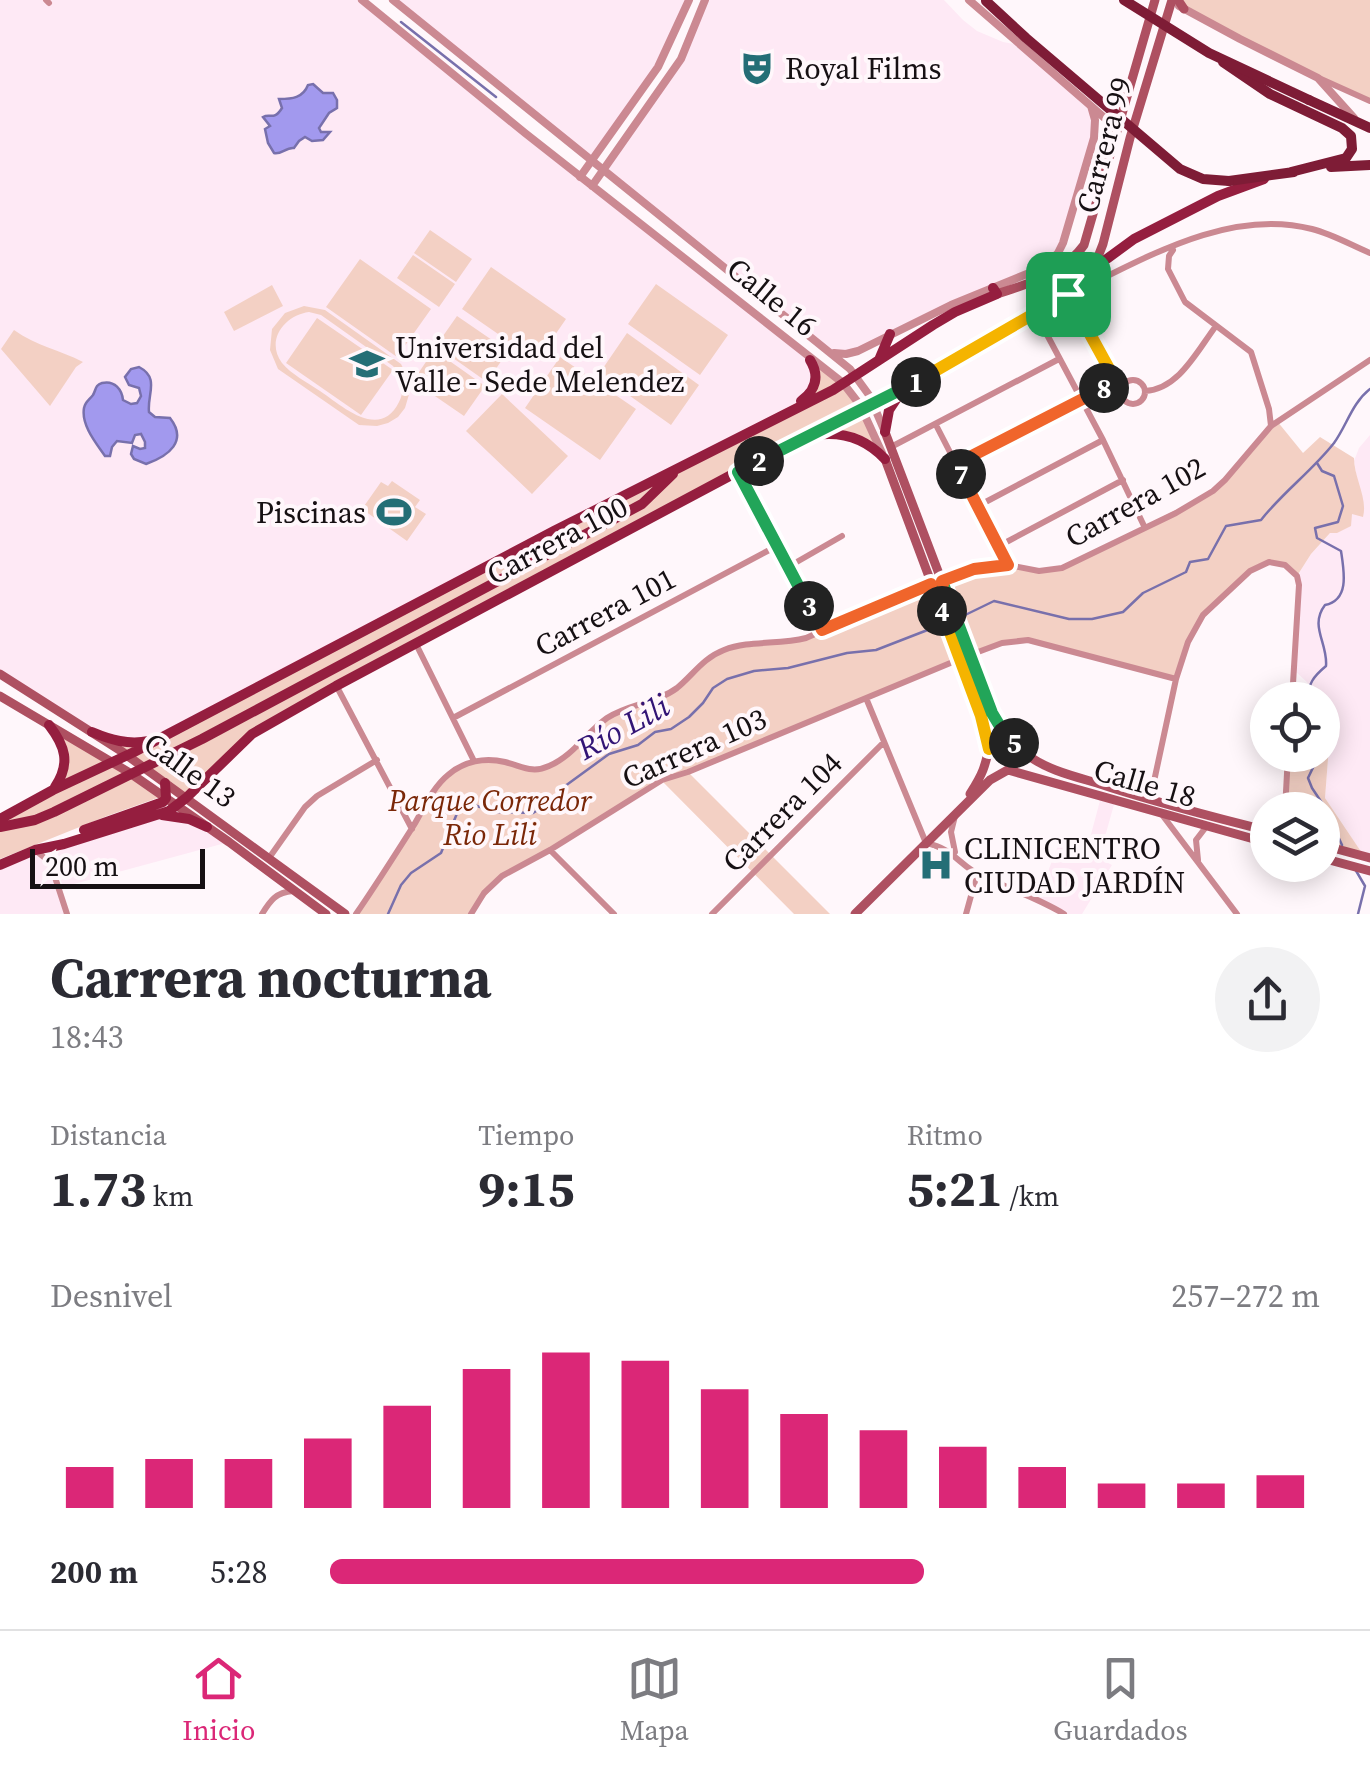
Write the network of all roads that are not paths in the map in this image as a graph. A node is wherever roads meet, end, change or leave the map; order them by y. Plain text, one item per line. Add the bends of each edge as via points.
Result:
1 (362, 0) edge
2 (393, 0) edge
3 (688, 0) edge
4 (705, 0) edge
5 (968, 0) edge
6 (1124, 0) edge
7 (1155, 0) edge
8 (986, 1) edge
9 (1175, 2) edge
10 (1318, 78) junction
11 (1370, 101) edge
12 (632, 104) junction
13 (1306, 105) junction
14 (1091, 106) junction
15 (1358, 122) junction
16 (635, 126) junction
17 (1370, 128) edge
18 (1117, 129) junction
19 (593, 159) junction
20 (1370, 164) edge
21 (605, 169) junction
22 (1291, 172) junction
23 (1271, 176) junction
24 (580, 177) junction
25 (592, 186) junction
26 (645, 202) junction
27 (632, 217) junction
28 (1177, 246) junction
29 (1370, 253) edge
30 (1075, 256) joint
31 (1146, 258) junction
32 (1162, 264) junction
33 (1093, 270) junction
34 (995, 291) junction
35 (1068, 294) junction
36 (1036, 314) junction
37 (1216, 326) junction
38 (890, 334) junction
39 (829, 352) junction
40 (1059, 359) junction
41 (810, 360) junction
42 (879, 360) junction
43 (1370, 360) edge
44 (856, 375) junction
45 (1114, 382) junction
46 (843, 384) junction
47 (910, 385) junction
48 (1122, 390) junction
49 (1145, 391) junction
50 (1080, 400) junction
51 (868, 406) junction
52 (772, 420) junction
53 (936, 425) junction
54 (1271, 426) junction
55 (885, 432) junction
56 (805, 437) junction
57 (1102, 440) junction
58 (891, 447) junction
59 (884, 460) junction
60 (956, 464) junction
61 (677, 469) junction
62 (738, 472) junction
63 (1123, 480) junction
64 (978, 506) junction
65 (1146, 528) junction
66 (842, 536) dead end
67 (777, 546) junction
68 (999, 546) junction
69 (1008, 565) junction
70 (788, 567) junction
71 (936, 582) junction
72 (822, 630) junction
73 (415, 643) junction
74 (965, 657) junction
75 (0, 674) edge
76 (1176, 679) junction
77 (1293, 682) edge
78 (336, 686) junction
79 (0, 696) edge
80 (866, 698) junction
81 (453, 718) junction
82 (50, 725) junction
83 (92, 732) junction
84 (168, 734) junction
85 (884, 742) junction
86 (1016, 745) junction
87 (988, 751) junction
88 (127, 756) junction
89 (377, 760) junction
90 (474, 761) junction
91 (113, 762) junction
92 (144, 767) junction
93 (1006, 770) junction
94 (130, 773) junction
95 (165, 783) junction
96 (53, 790) junction
97 (166, 798) junction
98 (1150, 800) junction
99 (182, 802) junction
100 (957, 812) junction
101 (161, 814) junction
102 (1162, 815) junction
103 (0, 818) edge
104 (1250, 825) edge
105 (0, 827) edge
106 (208, 827) junction
107 (1206, 827) junction
108 (412, 829) junction
109 (1250, 838) edge
110 (926, 843) junction
111 (64, 844) junction
112 (41, 849) junction
113 (550, 850) junction
114 (1340, 850) edge
115 (269, 858) junction
116 (958, 858) junction
117 (1370, 858) edge
118 (1340, 862) edge
119 (0, 865) edge
120 (1199, 866) junction
121 (1365, 869) edge
122 (270, 873) junction
123 (977, 874) junction
124 (294, 890) junction
125 (62, 892) junction
126 (272, 898) junction
127 (67, 914) edge
128 (262, 914) edge
129 (326, 914) edge
130 (345, 914) edge
131 (356, 914) edge
132 (471, 914) edge
133 (614, 914) edge
134 (712, 914) edge
135 (855, 914) edge
136 (966, 914) edge
137 (1064, 914) edge
138 (1237, 914) edge

1 - 24 street, Calle 16
2 - 19 street, Calle 16
3 - 12 street via 664,56
4 - 16 street via 681,59
5 - 14 street
6 - 13 highway, bridge
7 - 18 main road, Carrera 99
8 - 23 highway, bridge via 1180,169 1203,179
9 - 10 street
9 - 33 main road, Carrera 99
10 - 11 street
10 - 15 street
12 - 16 street via 624,124
12 - 19 street
13 - 15 highway
13 - 22 highway via 1345,130 1352,149 1342,160
14 - 18 street
14 - 34 street, Carrera 100 via 1094,138 1064,243 1044,267
15 - 17 highway
16 - 21 street
18 - 30 main road, Carrera 99 via 1087,239
19 - 21 street, Calle 16
19 - 24 street
20 - 22 highway
21 - 25 street
21 - 26 street, Calle 16
22 - 23 highway
23 - 33 main road via 1134,238
24 - 25 street, Calle 16
25 - 27 street, Calle 16
26 - 27 street via 635,204
26 - 39 street, Calle 16
27 - 41 street, Calle 16
28 - 29 street, Carrera 100 via 1236,227 1287,225
28 - 31 street, Carrera 100
28 - 32 street
30 - 34 main road, Carrera 100 via 1055,273
31 - 32 street
31 - 35 street, Carrera 100
32 - 37 street via 1186,302
33 - 35 main road, Carrera 99
34 - 38 street, Carrera 100
34 - 42 main road, Carrera 100
35 - 36 main road, Carrera 100
35 - 45 street
36 - 40 street
36 - 47 main road, Carrera 100
37 - 49 street via 1174,381
37 - 54 street via 1251,352
38 - 39 street, Carrera 100 via 858,351
38 - 42 main road
39 - 44 street, Calle 16
40 - 50 street
40 - 53 street
41 - 46 street, Calle 16
41 - 52 main road via 813,390
42 - 44 main road, Carrera 100
43 - 54 street, Carrera 102
44 - 46 main road, Carrera 100
44 - 51 street, Calle 16
45 - 48 street
45 - 50 street
46 - 51 street, Calle 16
46 - 52 main road, Carrera 100
47 - 51 main road, Carrera 100
47 - 55 main road via 892,403
48 - 49 street via 1134,380
48 - 49 street via 1132,404
50 - 57 street
50 - 60 street
51 - 55 street, Calle 16
51 - 56 main road, Carrera 100
51 - 59 street, Calle 16
52 - 61 main road, Carrera 100
53 - 58 street
53 - 60 street
54 - 65 street, Carrera 102 via 1213,491
55 - 58 main road, Calle 16
56 - 59 main road via 847,436
56 - 62 main road, Carrera 100
57 - 63 street
57 - 64 street
58 - 71 main road, Calle 16
59 - 71 main road, Calle 16
60 - 64 street
61 - 84 main road, Carrera 100
61 - 92 main road via 642,504
62 - 67 street
62 - 73 main road, Carrera 100
63 - 65 street
63 - 68 street
64 - 68 street
65 - 69 street, Carrera 102 via 1062,568 1039,572
66 - 70 street
67 - 70 street
67 - 81 street, Carrera 101
68 - 69 street
69 - 71 street, Carrera 102
70 - 72 street
71 - 72 street, Carrera 102
71 - 74 main road, Calle 16
72 - 90 street, Carrera 102 via 714,654 677,688 617,712 540,770
73 - 78 main road, Carrera 100
73 - 81 street
74 - 76 street, Carrera 103 via 1028,640
74 - 80 street, Carrera 103
74 - 86 main road, Calle 16
74 - 87 main road, Calle 16
75 - 83 main road, Calle 13
76 - 77 street via 1203,615 1250,571 1276,562 1299,585
76 - 98 street
78 - 89 street
78 - 99 main road, Carrera 100 via 252,734
79 - 82 main road, Calle 13
80 - 85 street
80 - 113 street, Carrera 103 via 662,780
81 - 90 street
82 - 91 main road, Calle 13
82 - 96 main road via 66,758
83 - 84 main road via 128,743
83 - 88 main road, Calle 13
84 - 88 main road, Carrera 100
85 - 110 street
85 - 134 street, Carrera 104
86 - 87 main road via 1000,739
86 - 93 main road via 1017,763
86 - 98 main road, Calle 18 via 1058,771
87 - 93 main road via 992,765
87 - 100 main road
88 - 91 main road, Carrera 100
88 - 92 main road, Calle 13
89 - 108 street
89 - 115 street via 317,796
90 - 108 street via 446,776
91 - 94 main road, Calle 13
91 - 96 main road, Carrera 100
92 - 94 main road
92 - 95 main road, Calle 13
93 - 100 main road
93 - 102 main road, Calle 18
94 - 97 main road, Calle 13
94 - 105 main road via 35,820
95 - 97 main road
95 - 99 main road, Calle 13
96 - 103 main road, Carrera 100
97 - 99 main road, Calle 13
97 - 112 main road
98 - 104 main road, Calle 18
99 - 101 main road, Carrera 100
99 - 106 main road, Calle 13
99 - 115 main road, Calle 13
100 - 110 main road
100 - 116 street via 951,832
101 - 106 main road
101 - 111 main road, Carrera 100
102 - 107 main road, Calle 18
102 - 120 street
106 - 122 main road, Calle 13
107 - 109 main road, Calle 18
107 - 120 street via 1196,840
108 - 131 street
110 - 116 street
110 - 135 main road
111 - 112 main road, Carrera 100
111 - 125 street via 54,860
112 - 119 main road, Carrera 100
112 - 125 street
113 - 132 street, Carrera 103 via 502,876
113 - 133 street
114 - 117 main road
115 - 130 main road, Calle 13
116 - 123 street
118 - 121 main road
120 - 138 street
122 - 124 main road, Calle 13
122 - 126 street
123 - 136 street
123 - 137 street
124 - 126 street
124 - 129 main road, Calle 13
125 - 127 street
126 - 128 street

